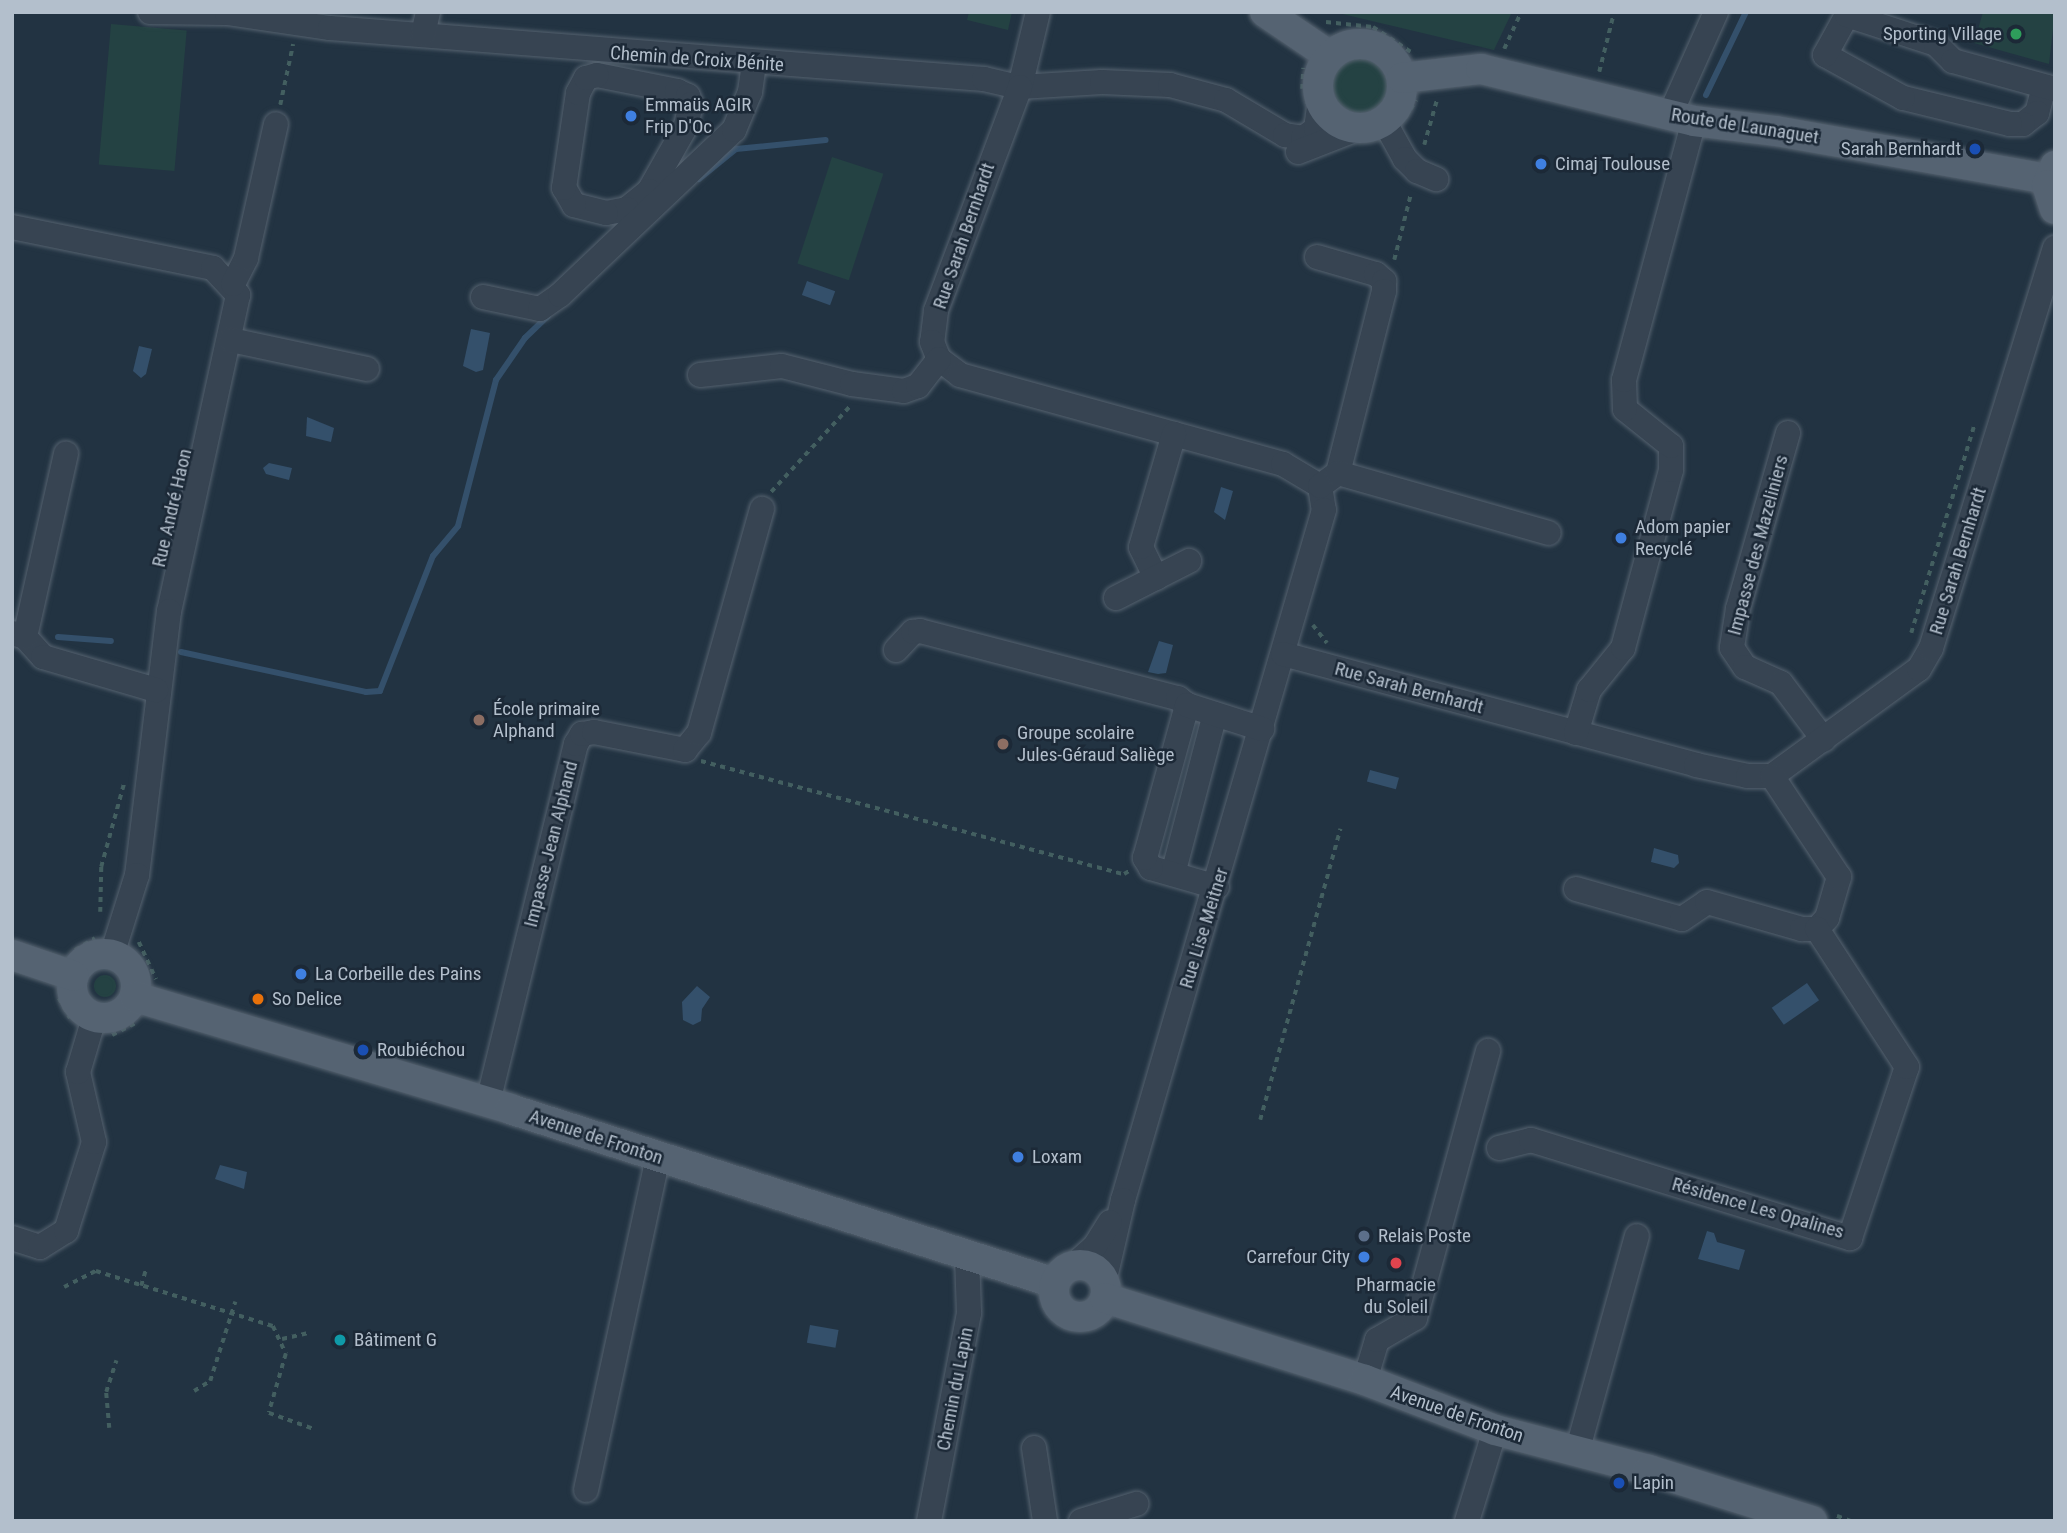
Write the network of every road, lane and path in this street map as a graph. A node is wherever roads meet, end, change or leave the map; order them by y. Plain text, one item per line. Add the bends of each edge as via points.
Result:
1 (150, 12) edge
2 (1038, 12) edge
3 (1265, 12) edge
4 (1521, 12) edge
5 (1614, 12) edge
6 (1717, 12) edge
7 (297, 23) junction
8 (426, 23) edge
9 (642, 55) junction
10 (1330, 56) junction
11 (1501, 56) dead end
12 (754, 64) junction
13 (1598, 77) dead end
14 (1402, 78) junction
15 (637, 82) junction
16 (1020, 87) junction
17 (2049, 88) edge
18 (1320, 100) junction
19 (1239, 108) junction
20 (1682, 118) junction
21 (275, 124) joint
22 (1372, 125) junction
23 (2052, 173) edge
24 (1436, 179) dead end
25 (2055, 209) edge
26 (12, 227) edge
27 (2055, 248) edge
28 (1317, 257) dead end
29 (233, 284) junction
30 (484, 297) dead end
31 (232, 340) junction
32 (939, 359) junction
33 (367, 369) dead end
34 (700, 374) dead end
35 (869, 386) junction
36 (1788, 433) dead end
37 (1174, 434) junction
38 (66, 454) dead end
39 (1329, 479) junction
40 (762, 509) joint
41 (1549, 533) dead end
42 (1189, 561) dead end
43 (1156, 578) junction
44 (1116, 598) dead end
45 (19, 635) edge
46 (896, 650) dead end
47 (1283, 654) junction
48 (156, 691) junction
49 (1187, 705) junction
50 (1215, 715) junction
51 (1262, 729) junction
52 (1576, 733) junction
53 (1824, 740) junction
54 (685, 750) junction
55 (127, 773) dead end
56 (1772, 776) junction
57 (1340, 829) dead end
58 (1146, 863) junction
59 (1173, 874) junction
60 (1217, 887) junction
61 (1576, 890) dead end
62 (1817, 929) junction
63 (111, 939) junction
64 (12, 956) edge
65 (64, 983) junction
66 (145, 1000) junction
67 (91, 1029) junction
68 (1488, 1051) dead end
69 (488, 1102) junction
70 (1260, 1120) dead end
71 (1499, 1148) dead end
72 (657, 1163) junction
73 (1123, 1200) junction
74 (1637, 1236) dead end
75 (12, 1238) edge
76 (966, 1261) junction
77 (146, 1269) dead end
78 (1053, 1275) junction
79 (141, 1286) junction
80 (64, 1287) dead end
81 (1105, 1290) junction
82 (235, 1302) dead end
83 (232, 1313) junction
84 (309, 1333) dead end
85 (282, 1339) junction
86 (116, 1361) dead end
87 (1365, 1380) junction
88 (194, 1391) dead end
89 (109, 1429) dead end
90 (314, 1429) dead end
91 (1495, 1430) junction
92 (1034, 1448) dead end
93 (1577, 1452) junction
94 (586, 1490) dead end
95 (1136, 1504) dead end
96 (929, 1521) edge
97 (1045, 1521) edge
98 (1081, 1521) edge
99 (1467, 1521) edge
100 (1812, 1521) edge

1 - 7 street, Chemin de Croix Bénite via 228,13
2 - 16 street, Rue Sarah Bernhardt
3 - 10 main road
4 - 11 path
5 - 13 path
6 - 20 street
7 - 8 street, Chemin de Croix Bénite
7 - 21 path
8 - 9 street, Chemin de Croix Bénite
9 - 12 street, Chemin de Croix Bénite
9 - 15 street
10 - 14 main road via 1352,44 1370,44 1391,56
10 - 18 main road via 1318,79
12 - 16 street, Chemin de Croix Bénite via 984,79
12 - 30 street via 748,100 734,130 554,301 540,309
14 - 20 main road, Route de Launaguet via 1481,69
14 - 22 main road via 1399,102
15 - 15 street via 688,96 686,126 640,201 606,214 574,205 567,198 564,177 581,83 597,75
16 - 19 street, Chemin de Croix Bénite via 1102,82 1170,85
16 - 32 street, Rue Sarah Bernhardt via 936,311 932,342
17 - 17 street via 1953,61 1936,44 1847,15 1825,55 1878,80 1903,98 2010,124 2023,124 2036,113
18 - 19 street, Chemin de Croix Bénite via 1316,129 1303,138 1286,135
18 - 22 main road via 1339,122
19 - 22 street via 1266,143 1291,152
20 - 23 main road, Route de Launaguet
20 - 52 street via 1624,380 1625,409 1671,446 1671,470 1623,648 1589,690
21 - 29 street, Rue André Haon via 246,258
22 - 24 street via 1417,171
23 - 25 main road
26 - 29 street via 213,268
27 - 53 street, Rue Sarah Bernhardt via 1931,648 1919,669
28 - 39 street via 1376,274 1384,281
29 - 31 street, Rue André Haon via 238,295
31 - 33 street
31 - 48 street, Rue André Haon via 169,611
32 - 35 street via 918,386 904,390
32 - 37 street via 960,375
34 - 35 street via 782,366
35 - 40 path via 776,483
36 - 53 street, Impasse des Mazeliniers via 1738,609 1732,648 1745,667 1781,683
37 - 39 street
37 - 43 street via 1141,547
38 - 45 street
39 - 41 street
39 - 47 street
40 - 54 street via 699,733
42 - 43 street
43 - 44 street
45 - 48 street via 43,657
46 - 49 street via 913,632 920,631 1178,698
47 - 51 street, Rue Lise Meitner
47 - 52 street, Rue Sarah Bernhardt
48 - 63 street, Rue André Haon via 137,875
49 - 50 street
49 - 58 street
50 - 51 street
50 - 59 street
51 - 60 street, Rue Lise Meitner
52 - 56 street, Rue Sarah Bernhardt via 1748,776
53 - 56 street, Rue Sarah Bernhardt
54 - 58 path via 707,765 1124,874
54 - 69 street, Impasse Jean Alphand via 594,732 582,734 576,744
55 - 63 path via 101,867
56 - 62 street via 1839,877 1827,918
57 - 70 path
58 - 59 street
59 - 60 street
60 - 73 street, Rue Lise Meitner
61 - 62 street via 1682,919 1707,902 1802,929
62 - 71 street, Résidence Les Opalines via 1907,1067 1850,1238 1531,1140
63 - 65 main road
63 - 66 main road
63 - 66 path via 134,932 160,985
64 - 65 main road
65 - 67 main road
65 - 67 path via 74,1034
66 - 67 main road
66 - 67 path via 153,1016 108,1039
66 - 69 main road, Avenue de Fronton
67 - 75 street via 78,1072 94,1142 66,1231 40,1247
68 - 87 street via 1415,1318 1377,1340
69 - 72 main road, Avenue de Fronton
72 - 76 main road, Avenue de Fronton
72 - 94 street
73 - 78 street, Rue Lise Meitner via 1096,1246
73 - 81 street, Rue Lise Meitner
74 - 93 street
76 - 78 main road, Avenue de Fronton
76 - 96 street, Chemin du Lapin via 969,1313
77 - 79 path
78 - 81 main road via 1092,1269
78 - 81 main road via 1055,1299 1072,1316 1088,1316
79 - 80 path via 96,1271
79 - 83 path
81 - 87 main road, Avenue de Fronton
82 - 83 path
83 - 85 path via 273,1326
83 - 88 path via 210,1381
84 - 85 path
85 - 90 path via 286,1354 269,1413
86 - 89 path via 106,1392
87 - 91 main road, Avenue de Fronton
91 - 93 main road, Avenue de Fronton
91 - 99 street
92 - 97 street
93 - 100 main road, Avenue de Fronton
95 - 98 street

